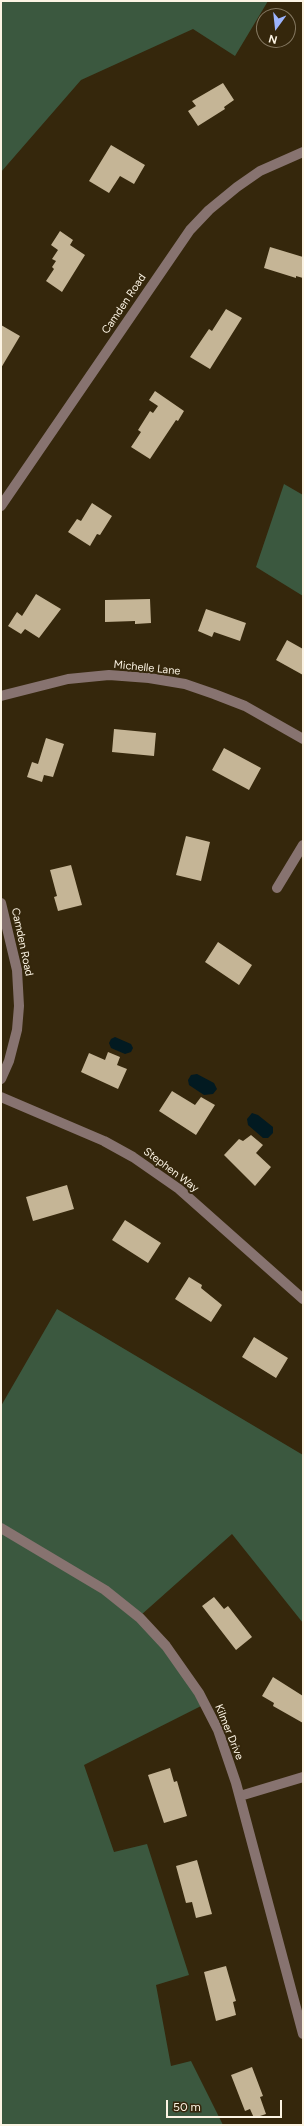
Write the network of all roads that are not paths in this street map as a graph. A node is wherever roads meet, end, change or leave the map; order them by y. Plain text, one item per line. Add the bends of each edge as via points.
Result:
1 (303, 152) edge
2 (1, 506) edge
3 (1, 696) edge
4 (303, 739) edge
5 (303, 845) edge
6 (277, 888) dead end
7 (1, 903) edge
8 (1, 1079) edge
9 (1, 1097) edge
10 (303, 1299) edge
11 (1, 1528) edge
12 (303, 1777) edge
13 (240, 1796) junction
14 (303, 2034) edge

1 - 2 street, Camden Road via 260,171 237,187 190,230
3 - 4 street, Michelle Lane via 68,679 108,675 149,678 185,684 245,706
5 - 6 street
7 - 8 street, Camden Road via 17,970 19,1006 18,1030
9 - 10 street, Stephen Way via 104,1141 133,1157 179,1189
11 - 13 street, Kilmer Drive via 105,1590 140,1618 166,1646 199,1693 218,1730
12 - 13 street
13 - 14 street, Kilmer Drive

